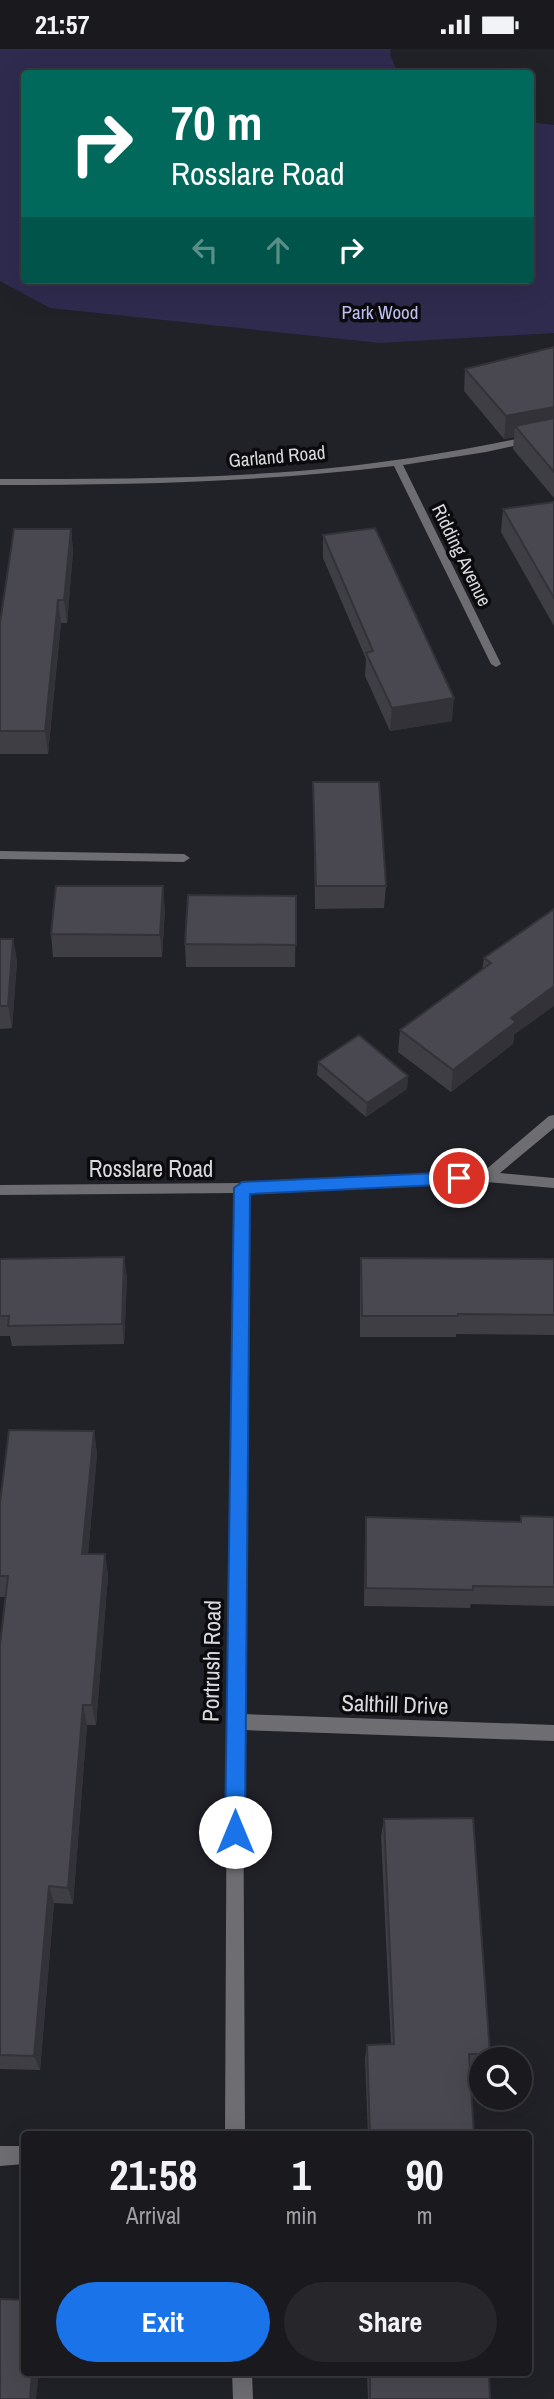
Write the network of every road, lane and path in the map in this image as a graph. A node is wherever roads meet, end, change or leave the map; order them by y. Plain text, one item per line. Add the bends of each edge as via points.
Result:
1 (554, 434) edge
2 (397, 463) junction
3 (0, 482) edge
4 (496, 664) dead end
5 (0, 855) edge
6 (184, 858) dead end
7 (554, 1121) edge
8 (486, 1177) junction
9 (554, 1183) edge
10 (242, 1188) junction
11 (0, 1190) edge
12 (235, 1721) junction
13 (554, 1733) edge
14 (235, 2131) edge
15 (21, 2155) edge
16 (0, 2156) edge
17 (242, 2376) edge
18 (243, 2399) edge

1 - 2 street, Garland Road
2 - 3 street, Garland Road via 255,478
2 - 4 street, Ridding Avenue
5 - 6 street
7 - 8 street
8 - 9 street, Rosslare Road
8 - 10 street, Rosslare Road
10 - 11 street, Rosslare Road
10 - 12 street, Portrush Road
12 - 13 street, Salthill Drive
12 - 14 street, Portrush Road
15 - 16 street
17 - 18 street

